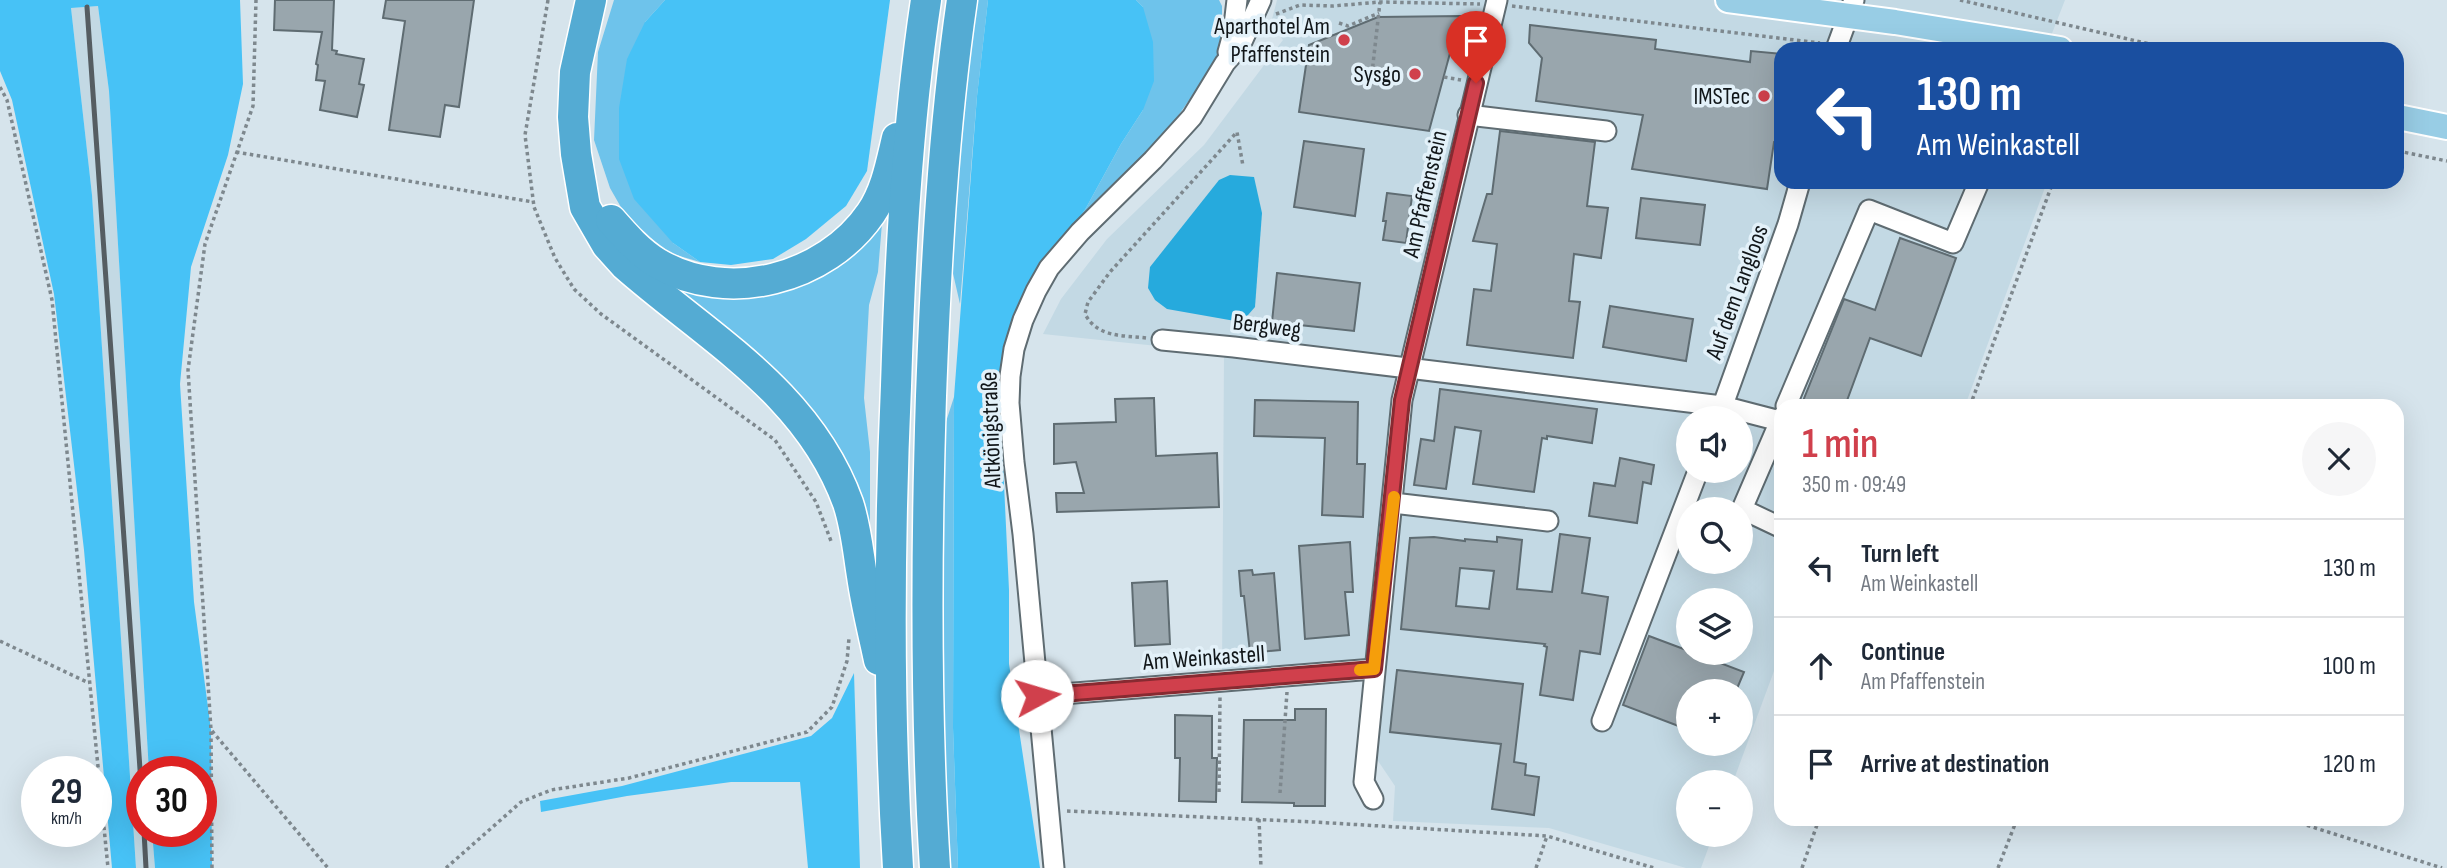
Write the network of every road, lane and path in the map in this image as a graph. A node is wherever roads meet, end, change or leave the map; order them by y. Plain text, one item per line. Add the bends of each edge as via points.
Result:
1 (256, 0) edge
2 (548, 0) edge
3 (926, 0) edge
4 (962, 0) edge
5 (1261, 0) edge
6 (1728, 0) edge
7 (1960, 0) edge
8 (1236, 1) edge
9 (590, 2) edge
10 (1377, 2) edge
11 (1496, 3) edge
12 (1851, 8) edge
13 (1379, 13) junction
14 (1272, 17) dead end
15 (1339, 23) dead end
16 (1804, 42) edge
17 (1838, 42) edge
18 (2024, 42) edge
19 (2141, 42) edge
20 (918, 53) junction
21 (1225, 63) junction
22 (1364, 72) dead end
23 (0, 87) edge
24 (1468, 115) junction
25 (2404, 118) edge
26 (2447, 127) edge
27 (1606, 131) dead end
28 (236, 152) junction
29 (2404, 152) edge
30 (2447, 161) edge
31 (1243, 166) dead end
32 (583, 186) junction
33 (1798, 189) edge
34 (1976, 189) edge
35 (2050, 189) edge
36 (533, 202) junction
37 (1162, 340) joint
38 (1409, 369) junction
39 (1789, 399) edge
40 (1973, 399) edge
41 (1677, 406) edge
42 (1722, 406) edge
43 (1753, 414) edge
44 (1774, 415) edge
45 (1774, 434) edge
46 (1694, 483) edge
47 (1393, 503) junction
48 (1548, 521) dead end
49 (1774, 524) edge
50 (835, 551) dead end
51 (849, 633) dead end
52 (0, 641) edge
53 (1374, 669) junction
54 (1288, 676) junction
55 (1220, 681) junction
56 (89, 684) junction
57 (1037, 696) junction
58 (891, 708) junction
59 (1602, 721) dead end
60 (211, 730) junction
61 (1219, 792) dead end
62 (1280, 793) dead end
63 (1373, 799) dead end
64 (1048, 811) junction
65 (1259, 820) junction
66 (1817, 826) edge
67 (2014, 826) edge
68 (2309, 826) edge
69 (1547, 836) junction
70 (108, 868) edge
71 (212, 868) edge
72 (328, 868) edge
73 (446, 868) edge
74 (898, 868) edge
75 (935, 868) edge
76 (1054, 868) edge
77 (1261, 868) edge
78 (1536, 868) edge
79 (1654, 868) edge
80 (1802, 868) edge
81 (1998, 868) edge
82 (2442, 868) edge

1 - 28 path via 253,106
2 - 36 path via 525,135
3 - 20 highway
4 - 75 highway via 935,282 928,486
5 - 21 street, Altkönigstraße via 1240,46
6 - 12 main road
7 - 19 path
8 - 21 street, Altkönigstraße
9 - 32 highway via 575,72 573,117
10 - 11 path
10 - 13 path
10 - 14 path via 1300,5
11 - 16 path
11 - 24 street, Am Pfaffenstein
12 - 17 street
12 - 18 main road
13 - 15 path via 1348,26
13 - 22 path via 1372,74
20 - 32 highway via 886,182 873,211 839,248 803,270 768,280 737,282 713,282 674,272 636,247
20 - 58 highway via 900,281 892,479
21 - 57 street, Altkönigstraße via 1184,126 1057,258 1035,291 1014,349 1009,403
23 - 56 path via 7,100 51,300
24 - 27 street
24 - 38 street, Am Pfaffenstein
25 - 26 main road
28 - 36 path
28 - 60 path via 205,244 188,370
29 - 30 path
31 - 37 path via 1237,132 1088,302 1085,314 1091,325 1106,333
32 - 58 highway via 585,207 607,245 784,399 831,463 858,542 869,616
33 - 42 street, Auf dem Langloos
34 - 39 street via 1953,243 1869,210
35 - 40 path
36 - 50 path via 555,258 574,289 601,314 775,440 816,502
37 - 38 street, Bergweg
38 - 41 street, Bergweg
38 - 47 street, Am Pfaffenstein
43 - 44 street, Bergweg
45 - 49 street via 1742,509
46 - 59 street
47 - 48 street
47 - 53 street
51 - 73 path via 847,661 832,707 807,732 629,778 551,790 521,802
52 - 56 path
53 - 54 street, Am Weinkastell
53 - 63 street via 1364,782
54 - 55 street, Am Weinkastell
54 - 62 path
55 - 57 street, Am Weinkastell
55 - 61 path
56 - 70 path
57 - 64 street, Altkönigstraße
58 - 74 highway
60 - 71 path
60 - 72 path
64 - 65 path
64 - 76 street, Altkönigstraße
65 - 69 path
65 - 77 path
66 - 80 path
67 - 81 path
68 - 82 path
69 - 78 path
69 - 79 path

